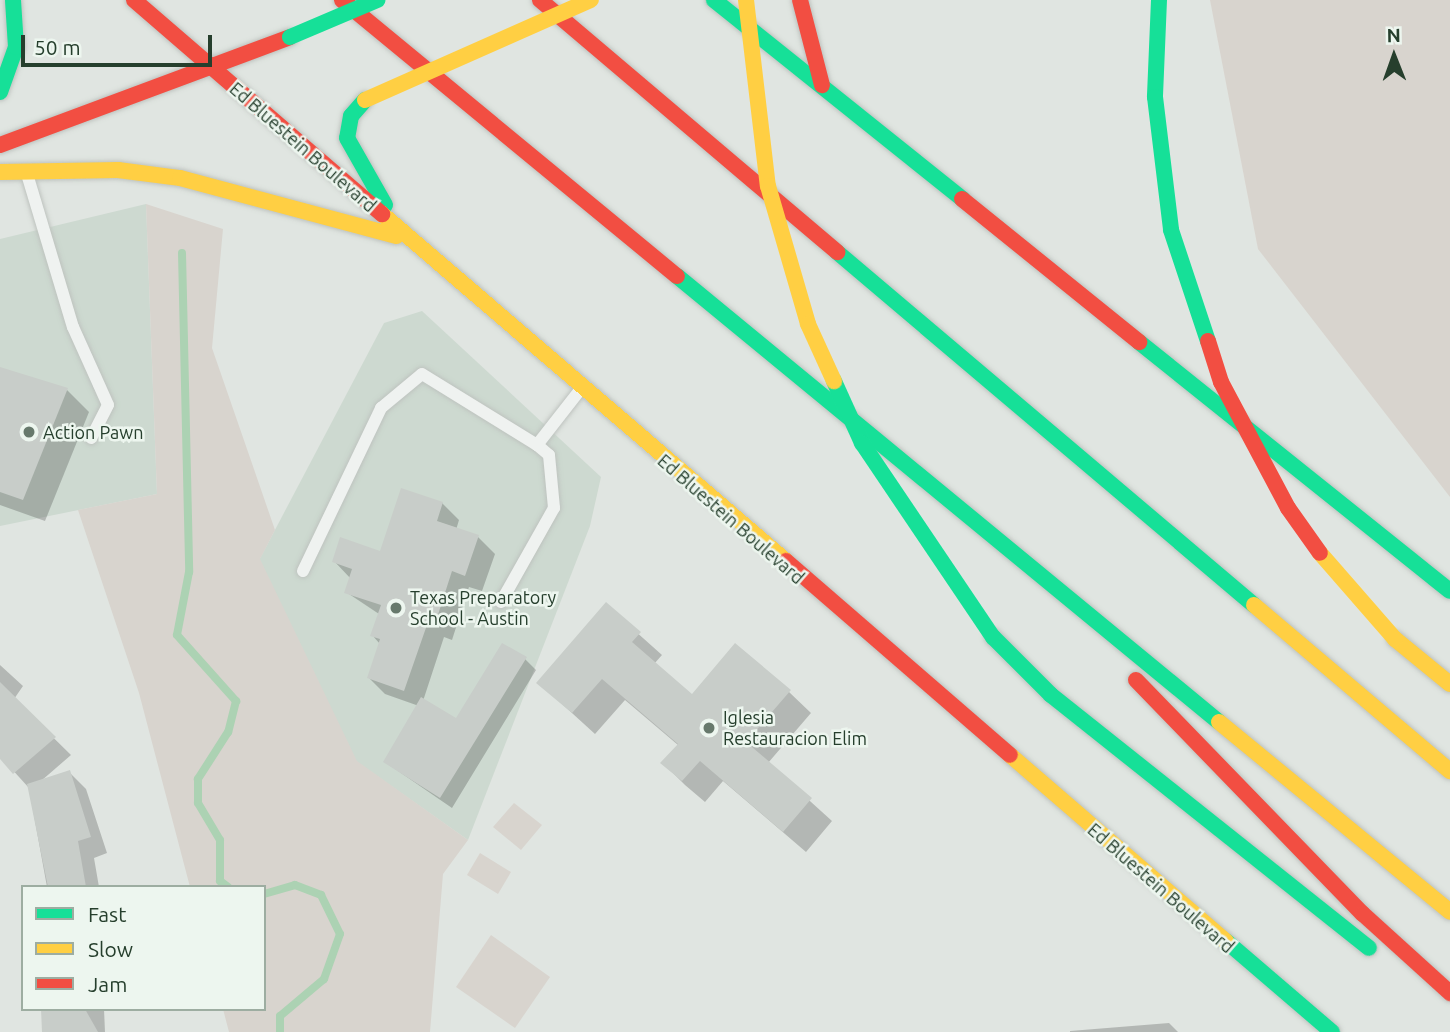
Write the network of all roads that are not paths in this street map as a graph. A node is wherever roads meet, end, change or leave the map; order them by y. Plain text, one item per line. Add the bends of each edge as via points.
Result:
1 (13, 0) edge
2 (134, 0) edge
3 (342, 0) edge
4 (377, 0) edge
5 (540, 0) edge
6 (591, 0) edge
7 (692, 0) edge
8 (714, 0) edge
9 (746, 0) edge
10 (800, 0) edge
11 (1159, 0) edge
12 (733, 16) junction
13 (212, 68) junction
14 (822, 85) junction
15 (0, 92) edge
16 (0, 145) edge
17 (26, 171) junction
18 (0, 172) edge
19 (406, 238) junction
20 (580, 390) junction
21 (91, 438) dead end
22 (537, 445) junction
23 (1001, 540) junction
24 (303, 571) dead end
25 (1450, 591) edge
26 (501, 602) dead end
27 (1450, 684) edge
28 (1450, 771) edge
29 (1450, 912) edge
30 (1450, 993) edge
31 (1450, 1013) edge
32 (1332, 1032) edge

1 - 15 main road via 16,47
2 - 13 main road, Ed Bluestein Boulevard
3 - 23 main road
4 - 13 main road, bridge
5 - 28 main road
6 - 19 main road, bridge via 365,100 351,116 347,138
7 - 12 main road
8 - 12 main road
9 - 31 main road, bridge via 757,119 785,257 833,381 892,494 993,637 1051,695
10 - 14 main road
11 - 27 main road, bridge via 1156,97 1171,230 1221,382 1288,508 1331,568 1395,639
12 - 14 main road
13 - 16 main road
13 - 19 main road, Ed Bluestein Boulevard
14 - 25 main road
17 - 18 main road
17 - 19 main road via 118,170 180,178
17 - 21 lane via 73,327 108,405
19 - 20 main road, Ed Bluestein Boulevard
20 - 22 lane
20 - 32 main road, Ed Bluestein Boulevard
22 - 24 lane via 422,374 381,408
22 - 26 lane via 549,455 554,508
23 - 29 main road
23 - 30 main road via 1363,914

